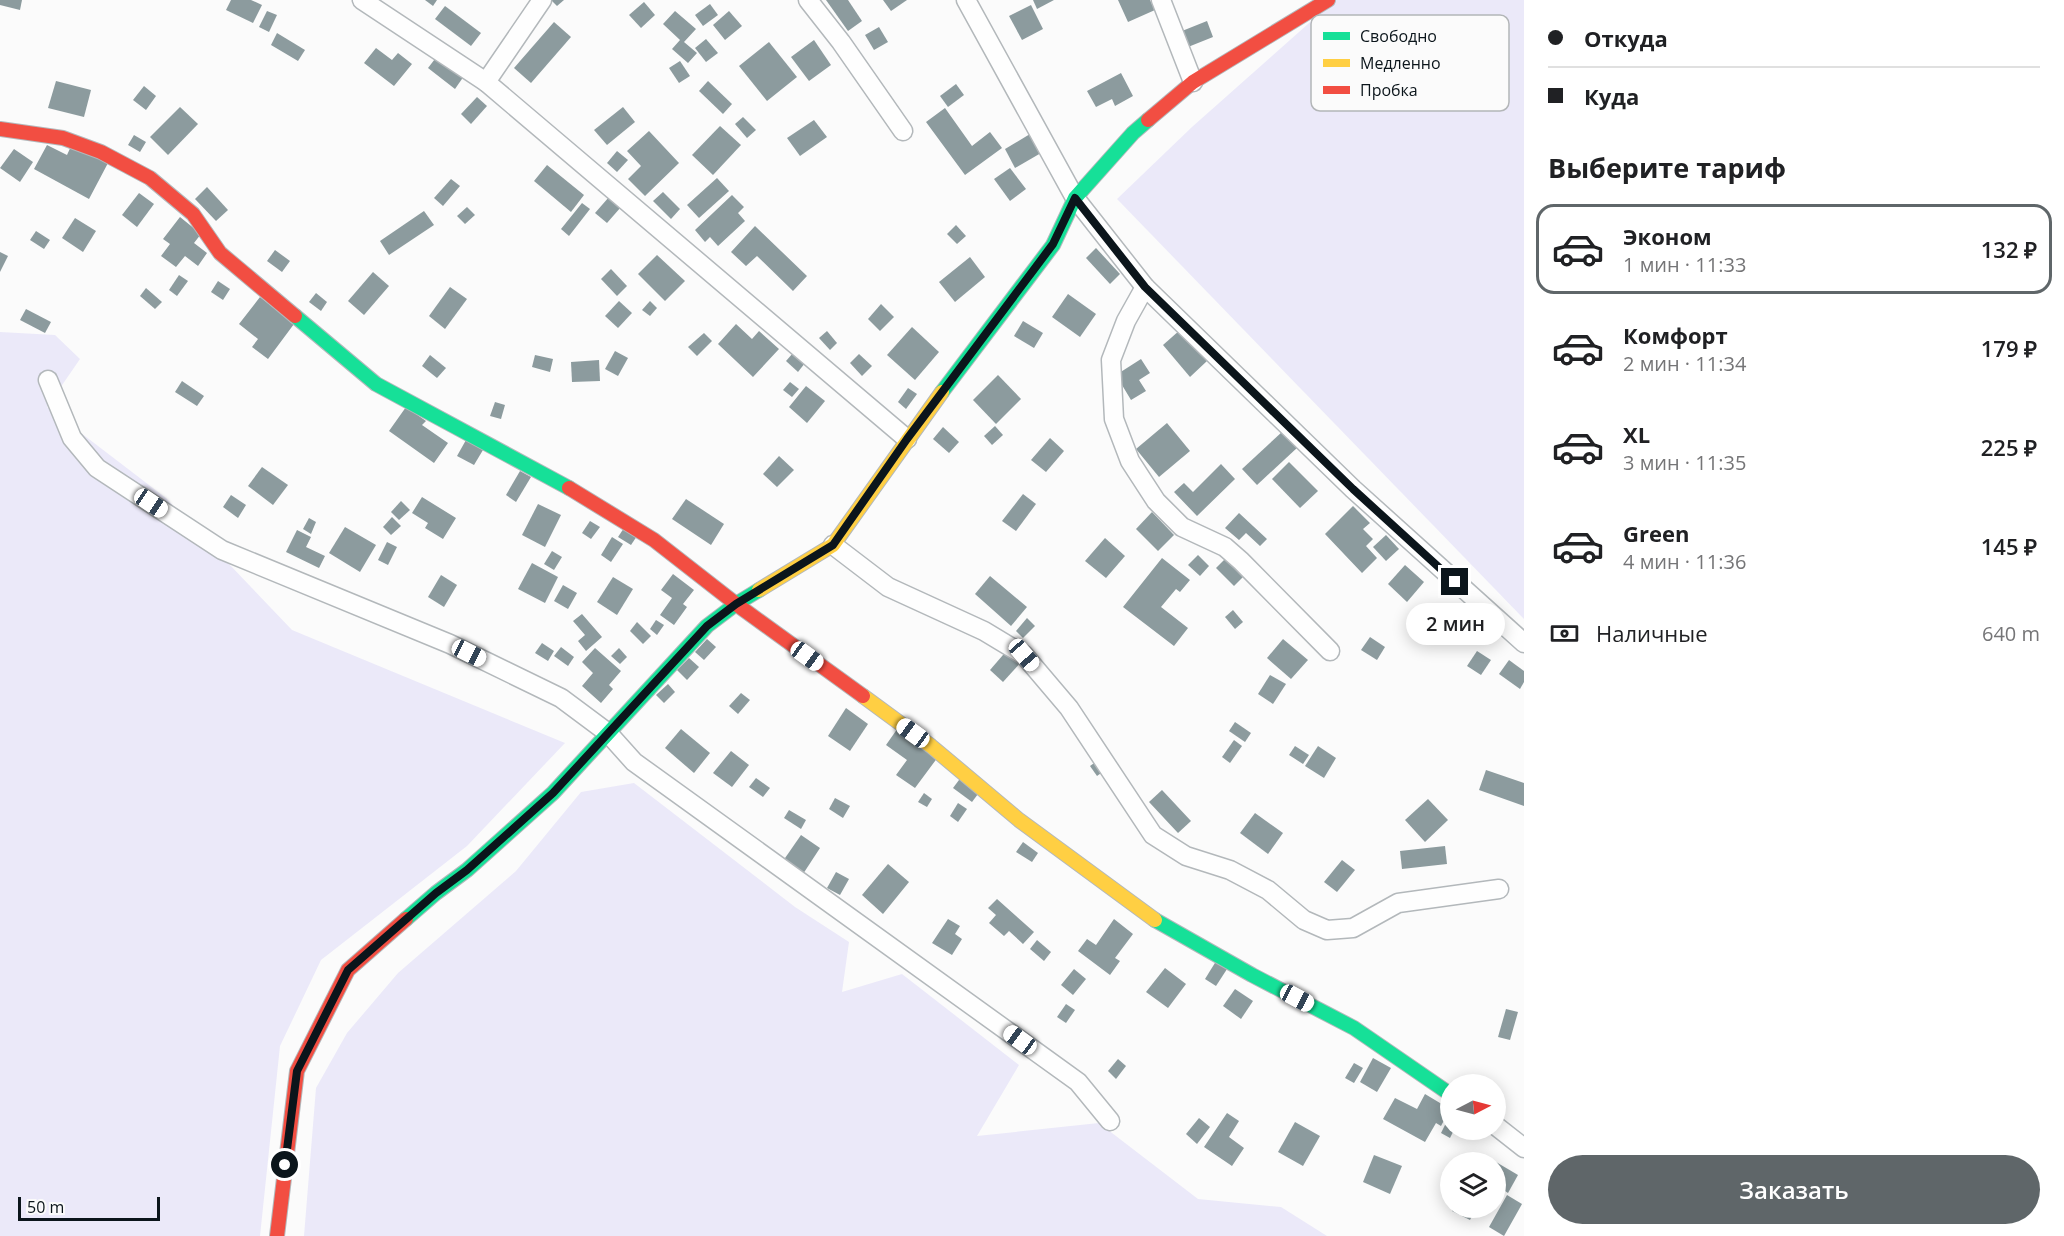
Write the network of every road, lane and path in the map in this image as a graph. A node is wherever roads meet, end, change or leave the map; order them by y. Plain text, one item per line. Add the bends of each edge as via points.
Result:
1 (362, 0) edge
2 (542, 0) edge
3 (808, 0) edge
4 (966, 0) edge
5 (1161, 0) edge
6 (1328, 0) edge
7 (486, 82) junction
8 (1193, 82) junction
9 (0, 129) edge
10 (903, 131) dead end
11 (1075, 198) junction
12 (1145, 287) junction
13 (48, 380) dead end
14 (907, 439) junction
15 (833, 545) junction
16 (736, 604) junction
17 (1524, 644) edge
18 (1330, 651) dead end
19 (608, 734) junction
20 (1499, 889) dead end
21 (1440, 1087) edge
22 (1110, 1120) dead end
23 (1506, 1134) edge
24 (1524, 1148) edge
25 (277, 1236) edge

1 - 7 street
2 - 7 street
3 - 10 street
4 - 11 street
5 - 8 street
6 - 8 street
7 - 14 street
8 - 11 street via 1133,133
9 - 16 street via 63,138 101,152 150,178 193,214 219,253 376,384 577,492 654,540
11 - 12 street
11 - 14 street via 1053,244
12 - 17 street via 1353,489
12 - 18 street via 1111,360 1114,419 1130,461 1156,501 1182,527 1225,547
13 - 19 street via 72,438 97,468 222,550 450,644 561,698
14 - 15 street
15 - 16 street
15 - 20 street via 888,587 984,631 1024,655 1069,708 1153,835 1186,856 1230,870 1268,890 1304,920 1327,930 1353,928 1398,903
16 - 19 street via 707,626
16 - 21 street via 931,746 1019,820 1149,916 1354,1028
19 - 22 street via 634,762 1078,1082
19 - 25 street via 553,793 348,970 297,1071
23 - 24 street

